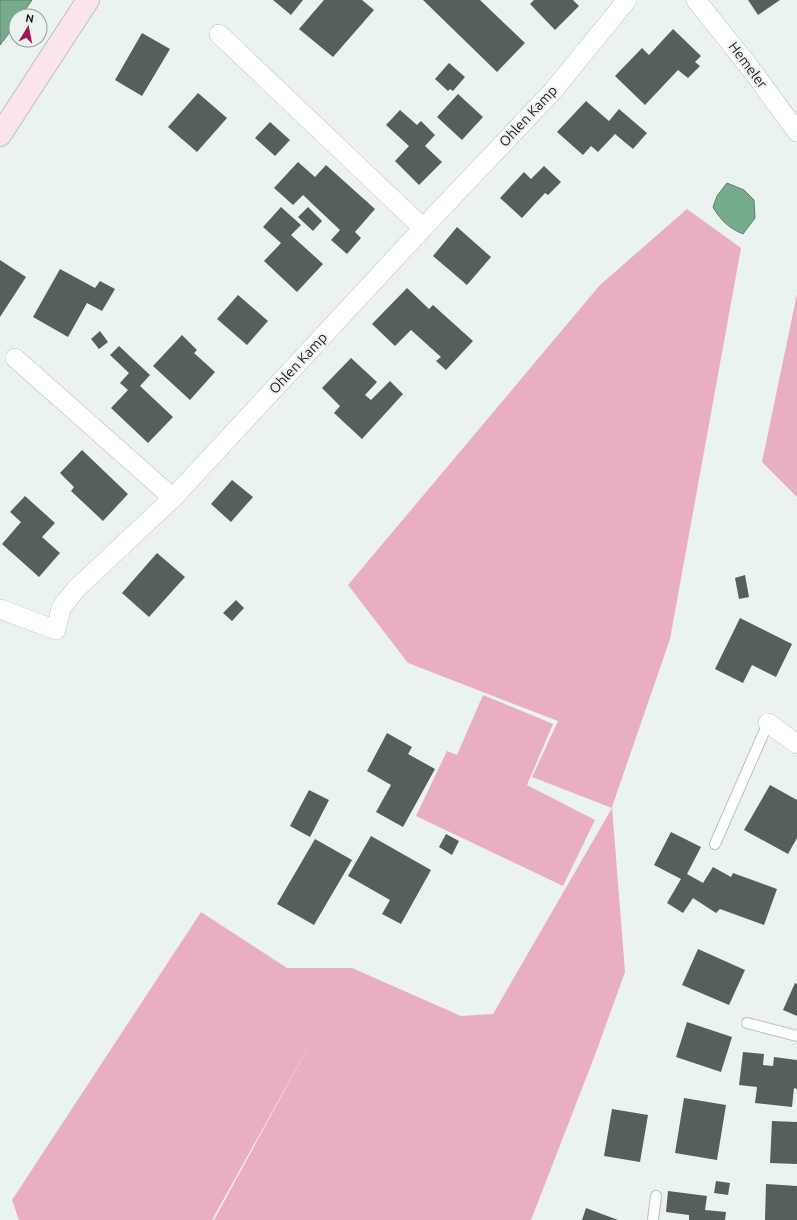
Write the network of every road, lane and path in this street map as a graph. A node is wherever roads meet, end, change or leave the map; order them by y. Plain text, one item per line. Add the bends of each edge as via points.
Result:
1 (88, 0) edge
2 (627, 0) edge
3 (696, 0) edge
4 (219, 34) dead end
5 (797, 132) edge
6 (0, 135) edge
7 (423, 228) junction
8 (15, 358) dead end
9 (173, 498) junction
10 (0, 609) edge
11 (768, 723) joint
12 (797, 744) edge
13 (715, 844) dead end
14 (747, 1023) dead end
15 (797, 1036) edge
16 (656, 1196) dead end
17 (653, 1220) edge

1 - 6 street
2 - 7 street, Ohlen Kamp via 552,92
3 - 5 street, Hemeler
4 - 7 street
7 - 9 street, Ohlen Kamp
8 - 9 street
9 - 10 street, Ohlen Kamp via 76,590 62,608 56,630
11 - 12 street
11 - 13 lane
14 - 15 lane
16 - 17 lane

